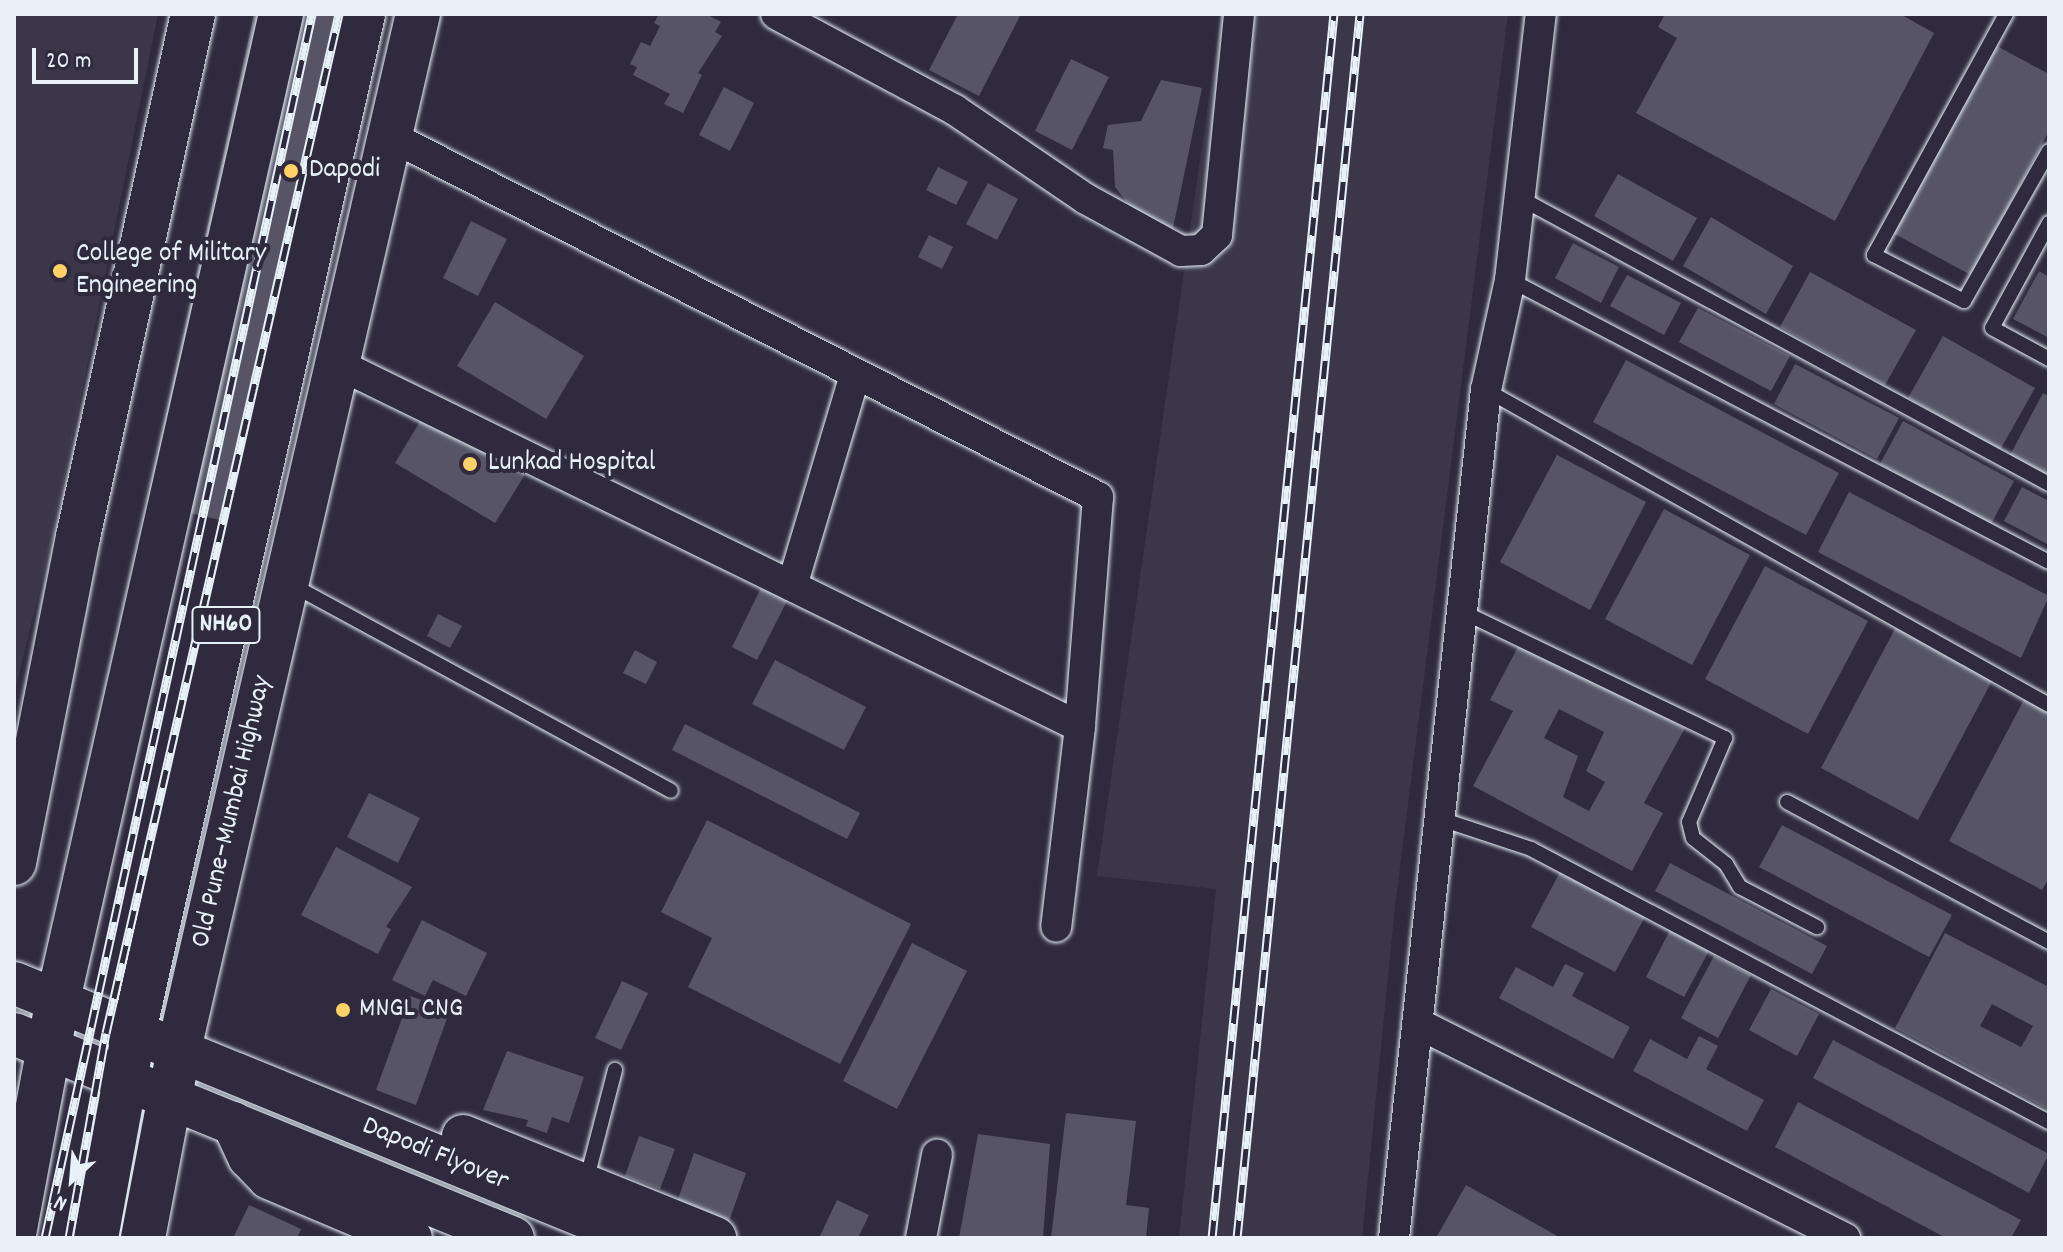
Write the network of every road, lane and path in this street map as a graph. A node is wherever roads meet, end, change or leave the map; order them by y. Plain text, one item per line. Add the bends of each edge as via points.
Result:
1 (193, 14) edge
2 (281, 14) edge
3 (363, 14) edge
4 (418, 14) edge
5 (776, 14) edge
6 (1239, 14) edge
7 (1541, 14) edge
8 (2006, 14) edge
9 (388, 135) junction
10 (2049, 151) edge
11 (1520, 198) junction
12 (2049, 223) edge
13 (1510, 280) junction
14 (2049, 359) edge
15 (336, 363) junction
16 (855, 375) junction
17 (1486, 390) junction
18 (2049, 484) edge
19 (2049, 562) edge
20 (285, 582) junction
21 (792, 586) junction
22 (1463, 612) junction
23 (2049, 705) edge
24 (1080, 727) junction
25 (671, 791) dead end
26 (1787, 802) dead end
27 (1441, 819) junction
28 (14, 863) edge
29 (1056, 927) dead end
30 (1817, 927) dead end
31 (2049, 942) edge
32 (14, 983) edge
33 (58, 1000) junction
34 (1419, 1024) junction
35 (134, 1031) junction
36 (32, 1041) edge
37 (179, 1049) junction
38 (615, 1070) dead end
39 (234, 1071) junction
40 (126, 1079) junction
41 (168, 1096) junction
42 (2049, 1122) edge
43 (233, 1123) junction
44 (937, 1155) dead end
45 (586, 1184) junction
46 (14, 1234) edge
47 (96, 1238) edge
48 (143, 1238) edge
49 (411, 1238) edge
50 (513, 1238) edge
51 (637, 1238) edge
52 (715, 1238) edge
53 (921, 1238) edge
54 (1394, 1238) edge
55 (1845, 1238) edge

1 - 28 main road via 78,537
2 - 33 main road, NH60
3 - 35 main road, Old Pune–Mumbai Highway / NH60
4 - 9 main road, Old Pune–Mumbai Highway
5 - 6 street via 955,110 1086,199 1181,251 1201,250 1217,235
7 - 11 street
8 - 10 lane via 1874,255 1964,301
9 - 15 main road, Old Pune–Mumbai Highway
9 - 16 street
11 - 13 street
11 - 18 lane
12 - 14 lane via 1992,328
13 - 17 street
13 - 19 lane
15 - 20 main road, Old Pune–Mumbai Highway
15 - 21 street
16 - 21 street
16 - 24 street via 1098,497
17 - 22 street
17 - 23 lane
20 - 25 lane
20 - 37 main road, Old Pune–Mumbai Highway
21 - 24 street
22 - 27 street
22 - 30 lane via 1725,738 1689,822 1693,838 1726,864 1740,887
24 - 29 street
26 - 31 lane
27 - 34 street
27 - 42 lane via 1531,849
32 - 33 main road, Dapodi Flyover
33 - 35 main road, Dapodi Flyover
33 - 36 main road, NH60
34 - 54 street
34 - 55 street
35 - 37 main road, Dapodi Flyover
35 - 40 main road, Old Pune–Mumbai Highway / NH60
36 - 40 main road, Dapodi Flyover
36 - 46 main road, NH60
37 - 39 main road, Dapodi Flyover
37 - 41 main road, Old Pune–Mumbai Highway
38 - 45 lane
39 - 45 main road via 274,1068 302,1073
39 - 51 main road, Dapodi Flyover
40 - 41 main road, Dapodi Flyover
40 - 47 main road, Old Pune–Mumbai Highway / NH60
41 - 43 main road, Dapodi Flyover
41 - 48 main road, Old Pune–Mumbai Highway
43 - 49 main road via 249,1157 269,1178
43 - 50 main road, Dapodi Flyover
44 - 53 street
45 - 52 main road

